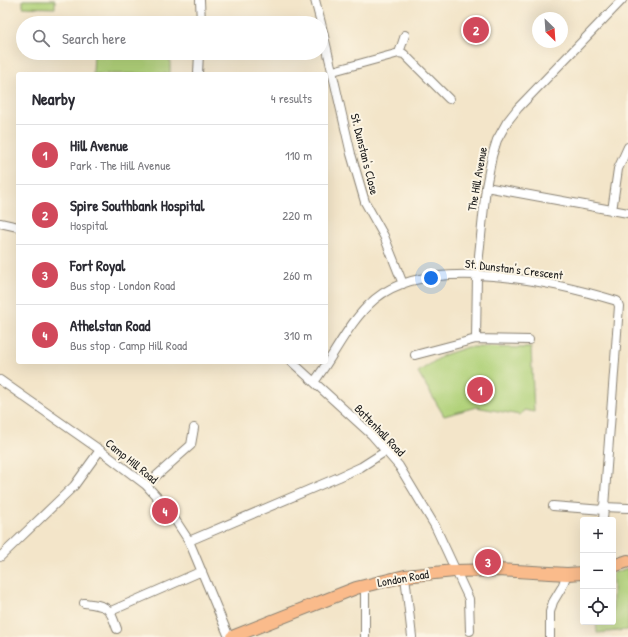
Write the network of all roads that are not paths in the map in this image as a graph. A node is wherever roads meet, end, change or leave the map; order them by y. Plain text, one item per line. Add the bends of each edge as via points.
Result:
1 (200, 0) edge
2 (315, 0) edge
3 (622, 0) edge
4 (201, 16) edge
5 (319, 16) edge
6 (405, 35) dead end
7 (328, 51) edge
8 (399, 53) junction
9 (199, 60) edge
10 (333, 71) junction
11 (198, 72) edge
12 (449, 99) dead end
13 (628, 147) edge
14 (486, 187) junction
15 (612, 210) junction
16 (628, 213) edge
17 (0, 223) edge
18 (16, 227) edge
19 (477, 275) junction
20 (403, 284) junction
21 (476, 339) junction
22 (529, 340) dead end
23 (415, 355) dead end
24 (294, 364) edge
25 (328, 364) edge
26 (328, 364) edge
27 (314, 382) junction
28 (1, 383) edge
29 (194, 428) dead end
30 (100, 450) junction
31 (386, 451) junction
32 (146, 485) junction
33 (553, 506) dead end
34 (603, 508) junction
35 (628, 508) edge
36 (602, 517) edge
37 (189, 541) junction
38 (0, 557) edge
39 (628, 561) edge
40 (616, 565) edge
41 (202, 571) junction
42 (454, 571) junction
43 (580, 573) edge
44 (567, 574) junction
45 (405, 576) junction
46 (365, 585) junction
47 (84, 603) dead end
48 (111, 611) junction
49 (117, 629) dead end
50 (470, 631) dead end
51 (231, 637) edge
52 (365, 637) edge
53 (412, 637) edge
54 (550, 637) edge

1 - 4 street
2 - 5 street, St. Dunstan's Close
3 - 14 street, The Hill Avenue via 507,122 497,140
6 - 8 street
7 - 10 street, St. Dunstan's Close
8 - 10 street
8 - 12 street via 404,54
9 - 11 street
10 - 20 street, St. Dunstan's Close via 351,154 365,202 384,236
13 - 15 street via 618,169
14 - 15 street
14 - 19 street, The Hill Avenue
15 - 16 street
17 - 18 street
19 - 20 street, St. Dunstan's Crescent via 427,277
19 - 21 street, The Hill Avenue
19 - 34 street, St. Dunstan's Crescent via 524,280 617,301 619,306
20 - 25 street, St. Dunstan's Crescent via 376,299 364,310
21 - 22 street
21 - 23 street
24 - 27 street, Battenhall Road
26 - 27 street, St. Dunstan's Crescent
27 - 31 street, Battenhall Road
28 - 30 street, Camp Hill Road
29 - 32 street via 191,445
30 - 32 street, Camp Hill Road
30 - 38 street via 74,486
31 - 37 street via 361,467
31 - 42 street, Battenhall Road via 399,466 421,502 447,550
32 - 37 street, Camp Hill Road via 168,509
33 - 34 street
34 - 35 street
34 - 36 street
37 - 41 street, Camp Hill Road
39 - 40 main road
41 - 48 street
41 - 51 street, Camp Hill Road
42 - 44 main road, London Road via 498,570
42 - 45 main road, London Road
42 - 50 street, Battenhall Road via 469,599
43 - 44 main road, London Road
44 - 54 street via 550,612
45 - 46 main road, London Road
45 - 53 street
46 - 51 main road, London Road
46 - 52 street
47 - 48 street via 99,604
48 - 49 street

